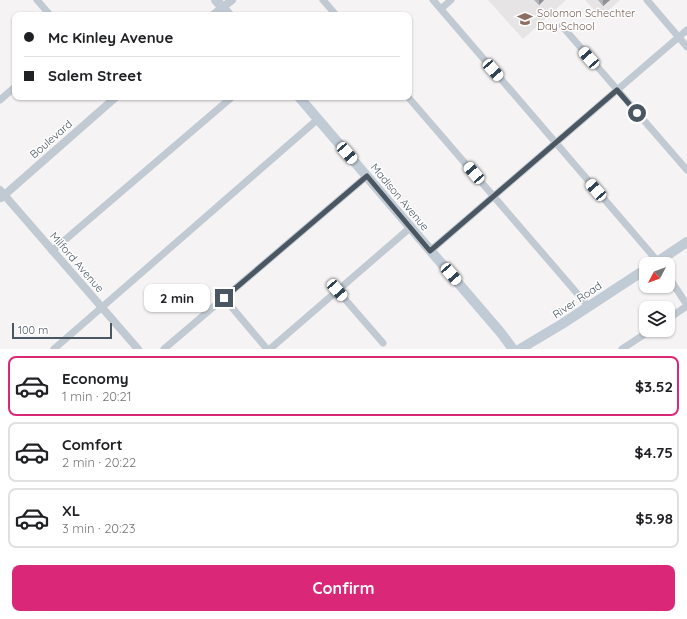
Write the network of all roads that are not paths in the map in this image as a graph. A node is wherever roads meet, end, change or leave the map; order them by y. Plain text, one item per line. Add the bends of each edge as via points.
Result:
1 (37, 0) edge
2 (232, 0) edge
3 (323, 0) edge
4 (433, 0) edge
5 (451, 0) edge
6 (647, 0) edge
7 (222, 8) edge
8 (441, 9) junction
9 (47, 12) edge
10 (333, 12) edge
11 (562, 26) dead end
12 (687, 30) edge
13 (678, 37) junction
14 (687, 46) edge
15 (12, 90) edge
16 (617, 90) junction
17 (0, 100) edge
18 (112, 100) edge
19 (228, 100) edge
20 (301, 100) edge
21 (411, 100) edge
22 (318, 120) junction
23 (555, 142) junction
24 (687, 170) edge
25 (367, 176) junction
26 (1, 194) edge
27 (494, 195) junction
28 (411, 227) junction
29 (687, 242) edge
30 (52, 251) junction
31 (430, 251) junction
32 (653, 257) edge
33 (666, 257) edge
34 (639, 273) edge
35 (675, 287) edge
36 (337, 290) junction
37 (224, 298) junction
38 (588, 306) junction
39 (687, 306) edge
40 (102, 308) junction
41 (675, 314) edge
42 (640, 337) edge
43 (383, 343) dead end
44 (54, 349) edge
45 (138, 349) edge
46 (164, 349) edge
47 (268, 349) edge
48 (513, 349) edge
49 (520, 349) edge
50 (622, 349) edge

1 - 9 street
2 - 7 street
3 - 10 street
4 - 8 street
5 - 8 street
6 - 13 street
8 - 23 street
11 - 16 street
12 - 13 street
13 - 14 street
13 - 16 street
15 - 17 street
16 - 23 street
16 - 24 street
18 - 26 street, Boulevard
19 - 30 street
20 - 22 main road, Madison Avenue
21 - 27 street
22 - 25 main road, Madison Avenue
22 - 40 street
23 - 27 street
23 - 32 street
25 - 28 main road, Madison Avenue
25 - 37 street
26 - 30 street, Milford Avenue
27 - 31 street
27 - 38 street
28 - 31 main road, Madison Avenue
28 - 36 street
29 - 33 main road
30 - 40 street, Milford Avenue
31 - 48 main road, Madison Avenue
34 - 38 main road, River Road
35 - 39 street
36 - 43 street
36 - 47 street
37 - 46 street
37 - 47 street
38 - 49 main road, River Road
39 - 41 street
40 - 44 street
40 - 45 street, Milford Avenue
42 - 50 street

